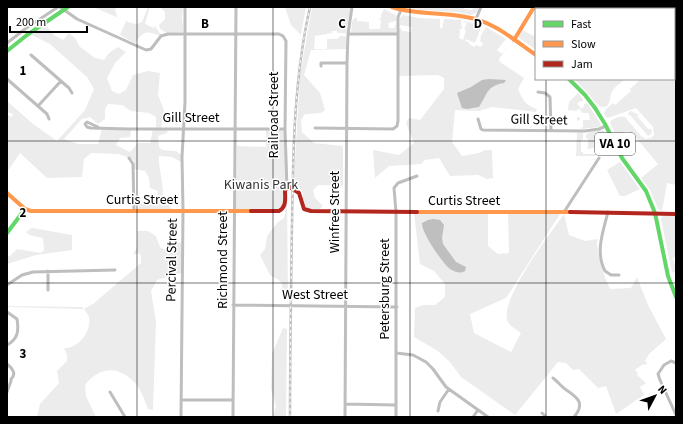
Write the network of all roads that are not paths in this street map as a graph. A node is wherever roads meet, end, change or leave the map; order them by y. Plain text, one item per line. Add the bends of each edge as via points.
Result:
1 (68, 7) edge
2 (185, 7) edge
3 (236, 7) edge
4 (352, 7) edge
5 (392, 7) edge
6 (481, 7) edge
7 (534, 7) edge
8 (60, 8) edge
9 (400, 10) junction
10 (476, 19) junction
11 (185, 34) junction
12 (236, 34) junction
13 (348, 34) junction
14 (398, 34) junction
15 (514, 40) junction
16 (7, 43) edge
17 (7, 51) edge
18 (535, 54) edge
19 (31, 55) dead end
20 (347, 63) junction
21 (321, 66) dead end
22 (7, 79) edge
23 (570, 80) edge
24 (61, 81) junction
25 (538, 92) dead end
26 (72, 93) dead end
27 (38, 106) junction
28 (49, 119) dead end
29 (478, 119) dead end
30 (606, 126) junction
31 (98, 128) dead end
32 (184, 128) junction
33 (315, 128) dead end
34 (346, 128) junction
35 (235, 129) junction
36 (285, 129) junction
37 (551, 131) junction
38 (129, 158) dead end
39 (599, 158) dead end
40 (417, 176) dead end
41 (287, 188) junction
42 (7, 193) edge
43 (25, 209) junction
44 (284, 209) joint
45 (134, 211) junction
46 (183, 211) junction
47 (234, 211) junction
48 (346, 212) junction
49 (396, 212) junction
50 (563, 212) junction
51 (608, 212) junction
52 (655, 213) junction
53 (676, 214) edge
54 (7, 233) edge
55 (115, 270) dead end
56 (48, 271) junction
57 (619, 275) dead end
58 (7, 285) edge
59 (48, 290) dead end
60 (676, 297) edge
61 (233, 305) junction
62 (345, 306) junction
63 (397, 307) junction
64 (7, 312) edge
65 (7, 345) edge
66 (396, 353) junction
67 (676, 363) edge
68 (7, 364) edge
69 (553, 378) dead end
70 (449, 390) junction
71 (7, 392) edge
72 (110, 392) dead end
73 (182, 400) junction
74 (233, 400) junction
75 (345, 404) junction
76 (396, 405) junction
77 (478, 410) junction
78 (438, 411) dead end
79 (542, 414) dead end
80 (676, 416) edge
81 (125, 417) edge
82 (182, 417) edge
83 (233, 417) edge
84 (345, 417) edge
85 (396, 417) edge
86 (473, 417) edge
87 (488, 417) edge
88 (546, 417) edge
89 (574, 417) edge

1 - 8 street
2 - 11 street, Percival Street
3 - 12 street, Richmond Street
4 - 13 street, Winfree Street
5 - 9 street
6 - 10 street
7 - 15 street
8 - 11 street via 146,50 151,49 163,35
8 - 16 street
8 - 17 street
9 - 10 street
9 - 14 street
10 - 15 street via 491,25
11 - 12 street
11 - 32 street, Percival Street
12 - 35 street, Richmond Street
12 - 36 street, Railroad Street via 279,34 284,37
13 - 14 street
13 - 20 street, Winfree Street
14 - 34 street via 396,126 393,129
15 - 18 street
19 - 24 street
20 - 21 street via 322,63
20 - 34 street, Winfree Street
22 - 27 street
23 - 30 street, VA 10 via 590,100
24 - 26 street
24 - 27 street
25 - 37 street via 546,94 551,99
27 - 28 street
29 - 37 street, Gill Street via 483,130
30 - 37 street, Gill Street via 585,131
30 - 52 street, VA 10 via 622,158 646,191
31 - 32 street, Gill Street
32 - 35 street, Gill Street
32 - 46 street, Percival Street
33 - 34 street
34 - 48 street, Winfree Street
35 - 36 street, Gill Street
35 - 47 street, Richmond Street
36 - 41 street, Railroad Street
38 - 45 street via 133,164
39 - 50 street
40 - 49 street, Petersburg Street via 394,186
41 - 44 street, Railroad Street
41 - 48 street, Curtis Street via 298,192 302,207 307,211
42 - 43 street
43 - 45 street, Curtis Street
43 - 54 street
44 - 47 street, Curtis Street via 276,212
45 - 46 street, Curtis Street
46 - 47 street, Curtis Street
46 - 73 street, Percival Street
47 - 61 street, Richmond Street
48 - 49 street, Curtis Street
48 - 62 street, Winfree Street
49 - 50 street, Curtis Street
49 - 63 street, Petersburg Street
50 - 51 street, Curtis Street
51 - 52 street, Curtis Street
51 - 57 street via 600,242 601,257 605,272
52 - 53 street, Curtis Street
52 - 60 street, VA 10 via 668,276
55 - 56 street
56 - 58 street via 27,273
56 - 59 street
61 - 62 street, West Street
61 - 74 street, Richmond Street
62 - 63 street, West Street
62 - 75 street, Winfree Street
63 - 66 street, Petersburg Street
64 - 65 street via 17,319 18,330 14,340
66 - 70 street via 413,355 426,362
66 - 76 street, Petersburg Street
67 - 80 street via 667,362 658,374
68 - 71 street via 14,373
69 - 89 street via 578,398 578,412
70 - 77 street
70 - 78 street via 440,402
72 - 81 street
73 - 74 street
73 - 82 street, Percival Street
74 - 83 street, Richmond Street
75 - 76 street
75 - 84 street, Winfree Street
76 - 85 street, Petersburg Street
77 - 86 street
77 - 87 street
79 - 88 street

